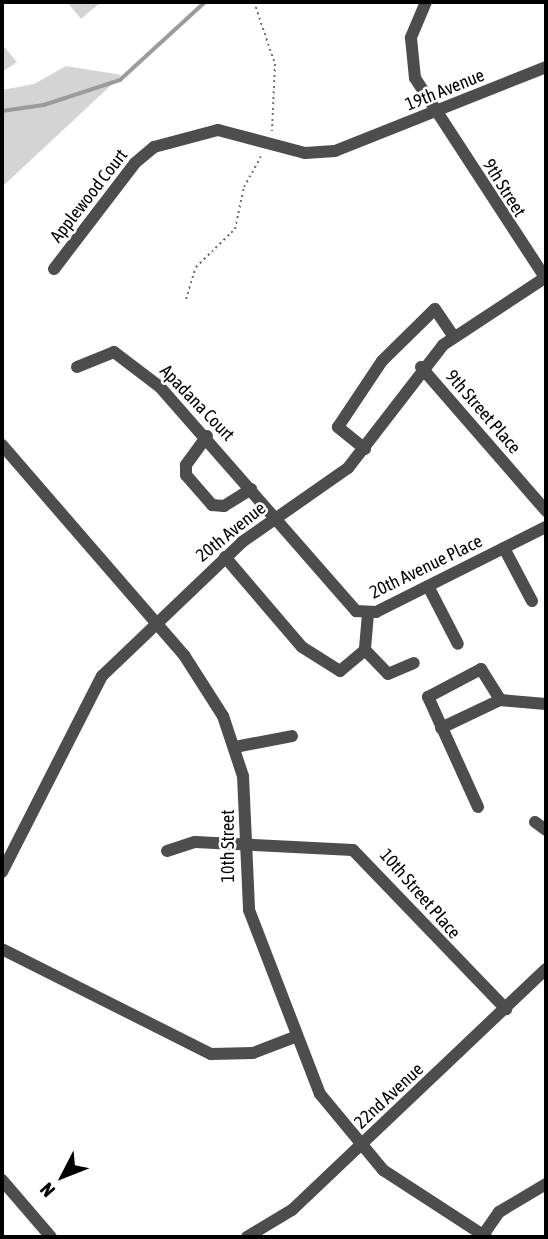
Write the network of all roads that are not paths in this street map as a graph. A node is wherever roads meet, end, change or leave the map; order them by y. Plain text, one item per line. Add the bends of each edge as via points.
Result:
1 (426, 2) edge
2 (546, 67) edge
3 (436, 113) junction
4 (357, 144) joint
5 (54, 269) dead end
6 (546, 278) edge
7 (454, 337) junction
8 (77, 367) dead end
9 (421, 367) junction
10 (207, 436) junction
11 (2, 445) edge
12 (365, 449) junction
13 (251, 489) junction
14 (546, 511) edge
15 (274, 518) junction
16 (546, 527) edge
17 (504, 548) junction
18 (225, 558) junction
19 (428, 586) junction
20 (532, 601) dead end
21 (368, 614) junction
22 (154, 620) junction
23 (458, 644) dead end
24 (365, 650) junction
25 (414, 663) dead end
26 (499, 700) junction
27 (546, 704) edge
28 (441, 728) junction
29 (292, 736) dead end
30 (234, 747) junction
31 (478, 807) dead end
32 (535, 822) dead end
33 (546, 831) edge
34 (245, 844) junction
35 (167, 850) dead end
36 (2, 872) edge
37 (2, 949) edge
38 (546, 969) edge
39 (506, 1009) junction
40 (295, 1037) junction
41 (359, 1148) junction
42 (2, 1180) edge
43 (546, 1184) edge
44 (485, 1236) edge
45 (51, 1237) edge
46 (247, 1237) edge

1 - 3 street, 9th Street via 410,52 415,78
2 - 3 street, 19th Avenue
3 - 4 street, 19th Avenue
3 - 6 street, 9th Street
4 - 5 street, Applewood Court via 304,153 218,130 154,147 135,163
6 - 7 street, 20th Avenue
7 - 9 street, 20th Avenue
7 - 12 street via 435,309 382,361 338,427
8 - 10 street, Apadana Court via 114,352 160,387
9 - 12 street, 20th Avenue
9 - 14 street, 9th Street Place
10 - 13 street, Apadana Court
10 - 13 street via 186,465 186,475 212,505 224,506
11 - 22 street, 10th Street
12 - 15 street, 20th Avenue via 331,483
13 - 15 street, Apadana Court
15 - 18 street, 20th Avenue
15 - 21 street, 20th Avenue Place via 349,607
16 - 17 street, 20th Avenue Place
17 - 19 street, 20th Avenue Place
17 - 20 street
18 - 22 street, 20th Avenue
18 - 24 street via 302,647 340,671
19 - 21 street, 20th Avenue Place
19 - 23 street
21 - 24 street
22 - 30 street, 10th Street via 207,685
22 - 36 street, 20th Avenue via 86,701
24 - 25 street via 388,674
26 - 27 street
26 - 28 street
26 - 28 street via 481,669 428,697
28 - 31 street
29 - 30 street
30 - 34 street, 10th Street
32 - 33 street
34 - 35 street, 10th Street Place via 195,842
34 - 39 street, 10th Street Place via 342,847 364,856 474,982
34 - 40 street, 10th Street via 249,910
37 - 40 street via 211,1054 253,1053
38 - 39 street, 22nd Avenue
39 - 41 street, 22nd Avenue
40 - 41 street, 10th Street via 320,1094
41 - 44 street, 10th Street via 401,1184
41 - 46 street, 22nd Avenue via 292,1210
42 - 45 street
43 - 44 street via 499,1212

